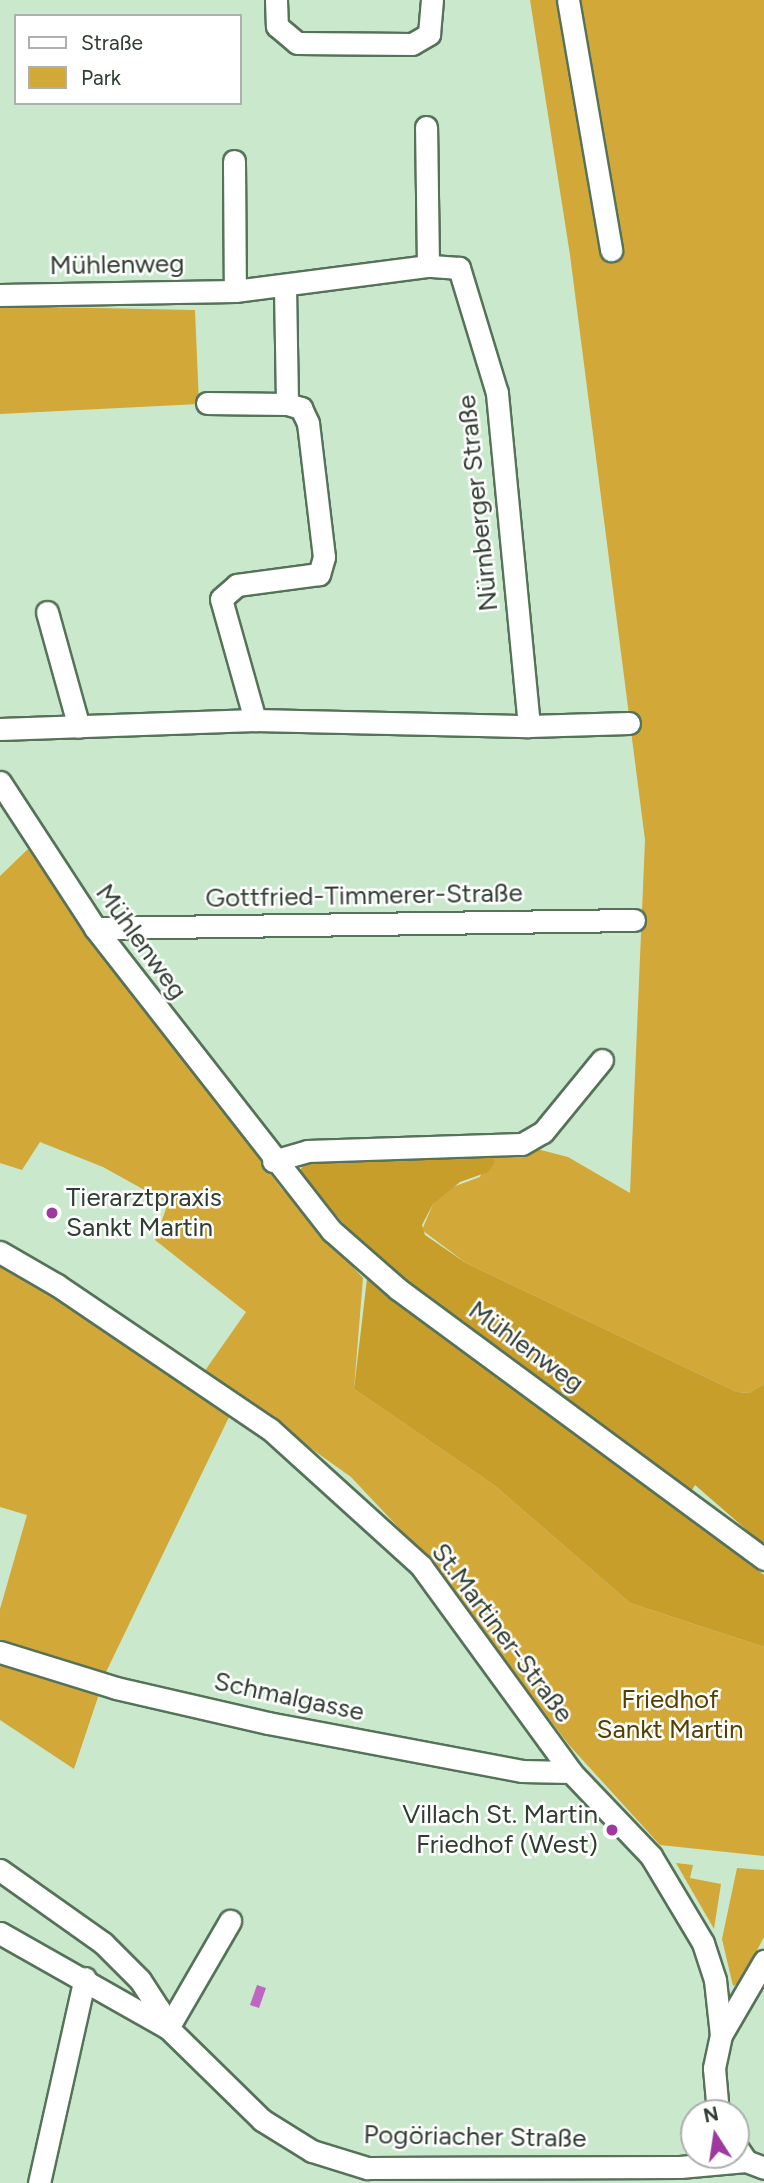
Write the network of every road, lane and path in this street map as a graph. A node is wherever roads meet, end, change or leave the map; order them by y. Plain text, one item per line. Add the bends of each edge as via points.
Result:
1 (276, 0) edge
2 (432, 0) edge
3 (568, 0) edge
4 (426, 127) dead end
5 (234, 161) dead end
6 (611, 250) dead end
7 (428, 266) junction
8 (285, 287) junction
9 (235, 291) junction
10 (0, 295) edge
11 (207, 403) dead end
12 (287, 404) junction
13 (47, 612) dead end
14 (255, 720) junction
15 (629, 723) dead end
16 (529, 726) junction
17 (79, 727) junction
18 (0, 729) edge
19 (0, 782) edge
20 (634, 920) dead end
21 (94, 928) junction
22 (602, 1059) dead end
23 (273, 1161) junction
24 (0, 1252) edge
25 (764, 1559) edge
26 (0, 1653) edge
27 (571, 1772) junction
28 (0, 1870) edge
29 (230, 1921) dead end
30 (0, 1933) edge
31 (764, 1961) edge
32 (85, 1978) junction
33 (164, 2025) junction
34 (721, 2035) junction
35 (717, 2099) edge
36 (680, 2168) edge
37 (428, 2175) edge
38 (39, 2183) edge

1 - 2 street via 277,26 297,43 386,44 412,44 429,34
3 - 6 street
4 - 7 street
5 - 9 street
7 - 8 street, Nürnberger Straße
7 - 16 street, Nürnberger Straße via 459,268 497,393
8 - 9 street, Nürnberger Straße
8 - 12 street
9 - 10 street, Mühlenweg
11 - 12 street
12 - 14 street via 301,408 308,423 324,557 320,574 237,585 221,598
13 - 17 street
14 - 16 street
14 - 17 street
15 - 16 street
17 - 18 street
19 - 21 street, Mühlenweg
20 - 21 street, Gottfried-Timmerer-Straße
21 - 23 street, Mühlenweg
22 - 23 street via 543,1132 522,1144 307,1151
23 - 25 street, Mühlenweg via 332,1231 398,1289
24 - 27 street, St.Martiner-Straße via 270,1429 421,1566
26 - 27 street, Schmalgasse via 116,1688 268,1723 522,1771
27 - 34 street, St.Martiner-Straße via 651,1856 703,1943 715,1980
28 - 33 street via 103,1943 140,1980
29 - 33 street
30 - 32 street, Pogöriacher Straße
31 - 34 street
32 - 33 street, Pogöriacher Straße
32 - 38 street
33 - 37 street, Pogöriacher Straße via 262,2120 312,2151 367,2168
34 - 35 street, St.Martiner-Straße via 714,2068
36 - 37 street, Pogöriacher Straße

